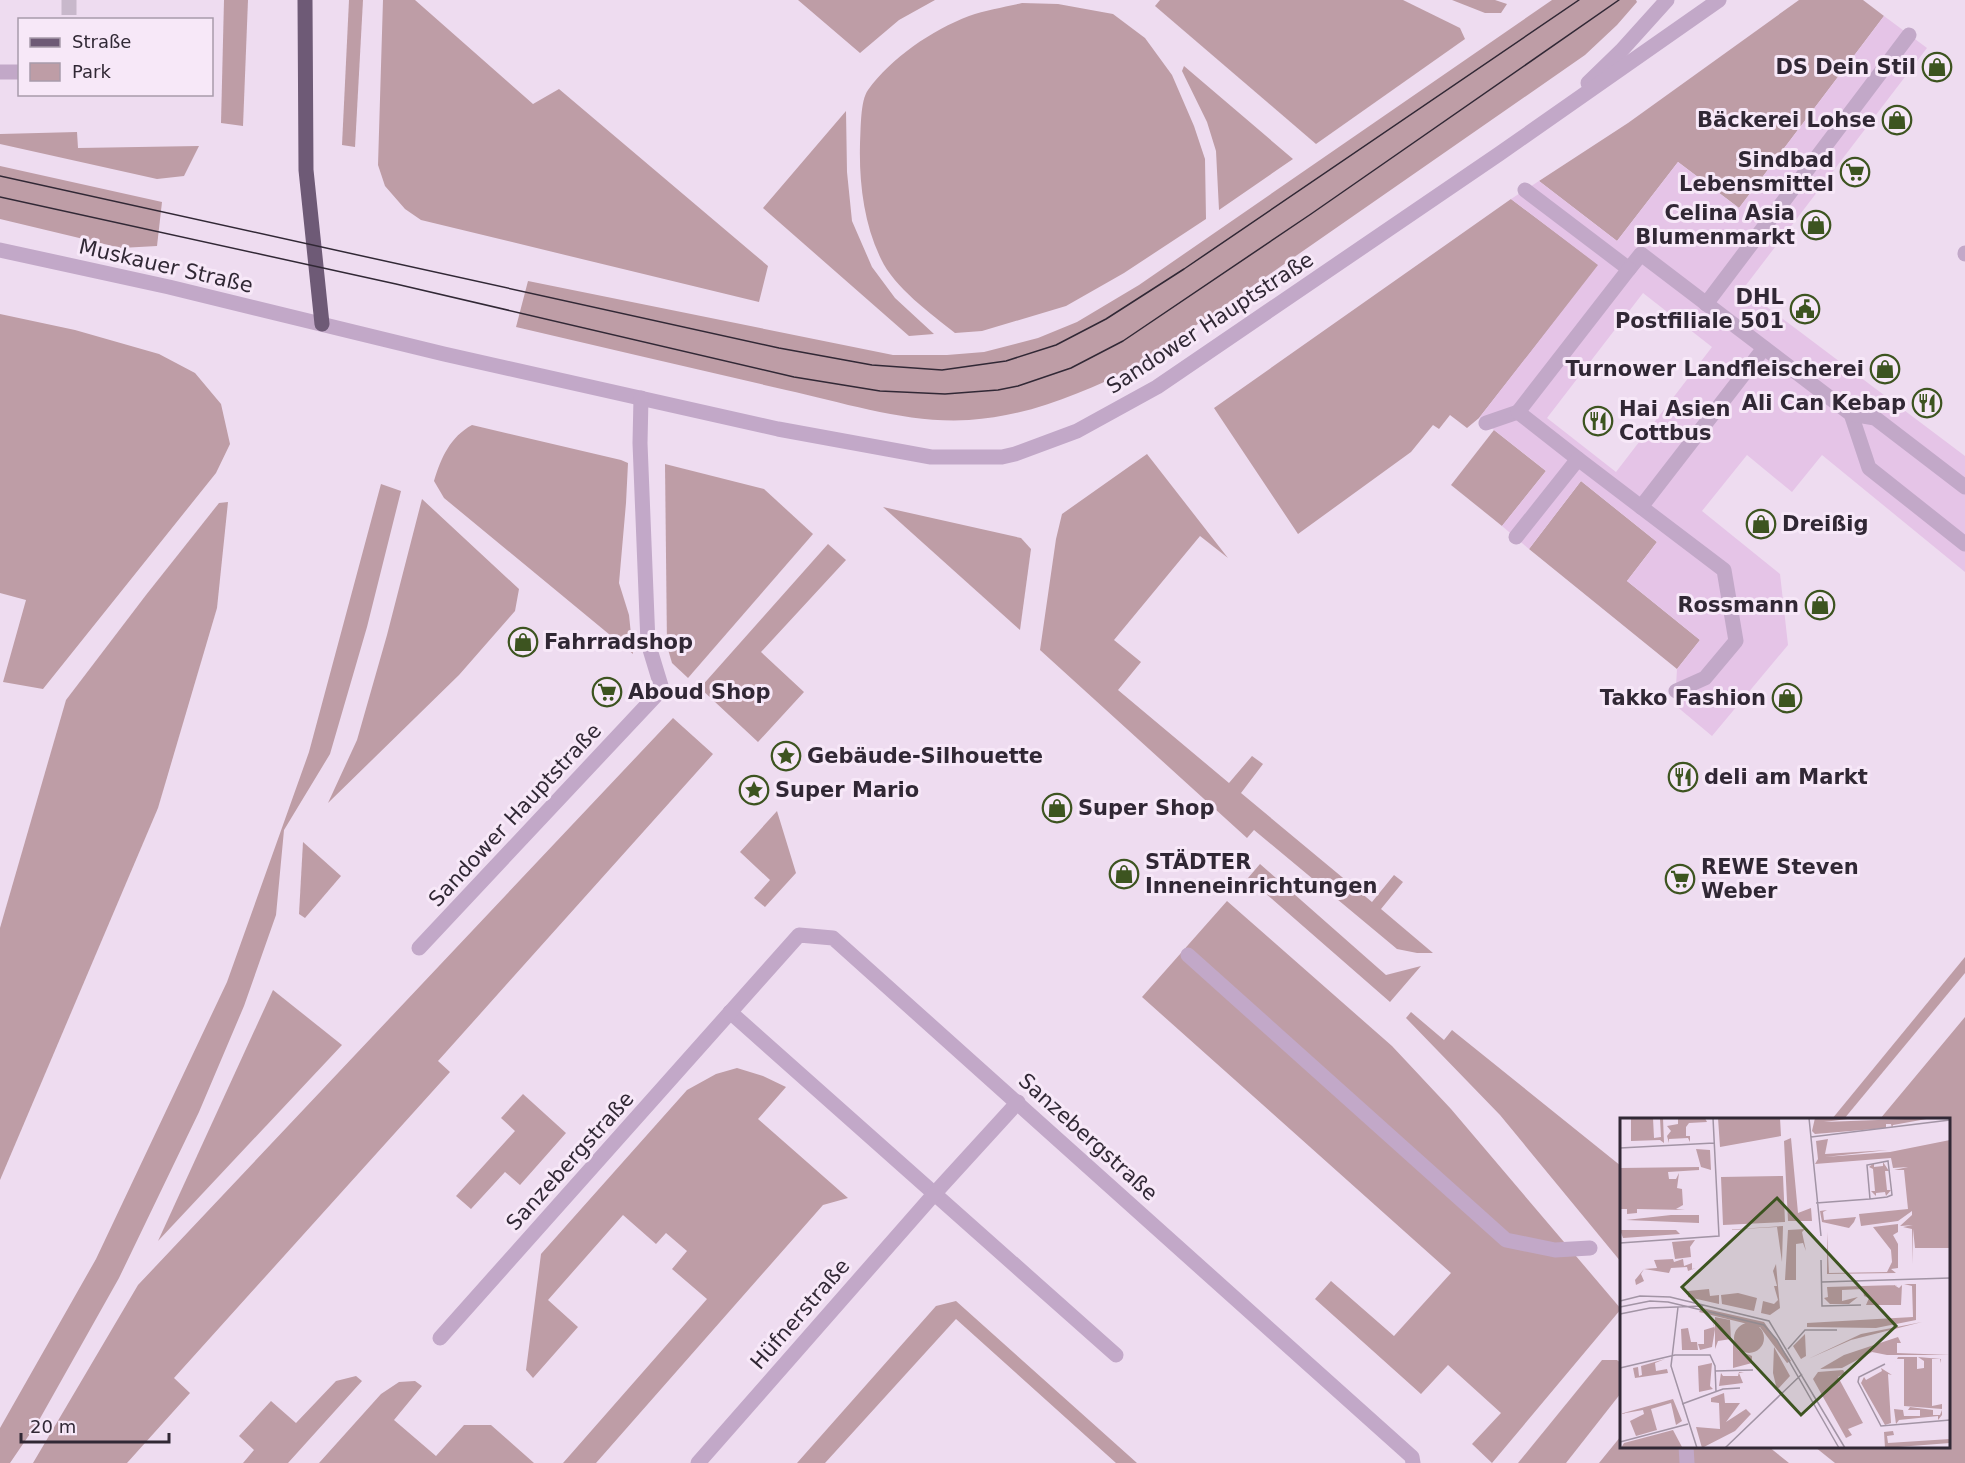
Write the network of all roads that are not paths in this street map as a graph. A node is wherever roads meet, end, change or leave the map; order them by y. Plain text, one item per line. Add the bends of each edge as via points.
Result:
1 (305, 0) edge
2 (1667, 0) edge
3 (1719, 0) edge
4 (1909, 35) dead end
5 (0, 72) edge
6 (18, 72) edge
7 (1553, 116) junction
8 (1525, 190) dead end
9 (0, 250) edge
10 (1629, 269) junction
11 (1706, 304) junction
12 (322, 324) junction
13 (1764, 348) junction
14 (641, 398) junction
15 (1518, 412) junction
16 (1851, 414) junction
17 (1486, 423) dead end
18 (1578, 459) junction
19 (1965, 487) edge
20 (1641, 507) junction
21 (1516, 537) dead end
22 (1965, 544) edge
23 (1676, 691) dead end
24 (419, 948) dead end
25 (1188, 956) dead end
26 (730, 1012) junction
27 (1018, 1102) junction
28 (934, 1193) junction
29 (1590, 1248) dead end
30 (440, 1338) dead end
31 (1116, 1354) dead end
32 (1686, 1448) edge
33 (698, 1463) edge
34 (1413, 1463) edge
35 (1687, 1463) edge

1 - 12 main road via 306,170
2 - 7 street, Sandower Hauptstraße
3 - 7 street, Sandower Hauptstraße
4 - 11 street
5 - 6 street
7 - 14 street, Sandower Hauptstraße via 1157,387 1077,431 1016,454 931,457 778,429
8 - 10 street
9 - 12 street, Muskauer Straße
10 - 11 street via 1641,254
10 - 15 street
11 - 13 street
12 - 14 street, Sandower Hauptstraße
13 - 16 street
13 - 20 street
14 - 24 street, Sandower Hauptstraße via 648,643 662,689
15 - 17 street
15 - 18 street
16 - 19 street via 1875,418
16 - 22 street via 1869,468
18 - 20 street
18 - 21 street
20 - 23 street via 1724,570 1736,641 1705,678
25 - 29 street via 1506,1240 1555,1250
26 - 27 street, Sanzebergstraße via 799,935 833,938
26 - 28 street
26 - 30 street, Sanzebergstraße
27 - 28 street, Hüfnerstraße
27 - 34 street, Sanzebergstraße via 1412,1457
28 - 31 street
28 - 33 street, Hüfnerstraße
32 - 35 street

